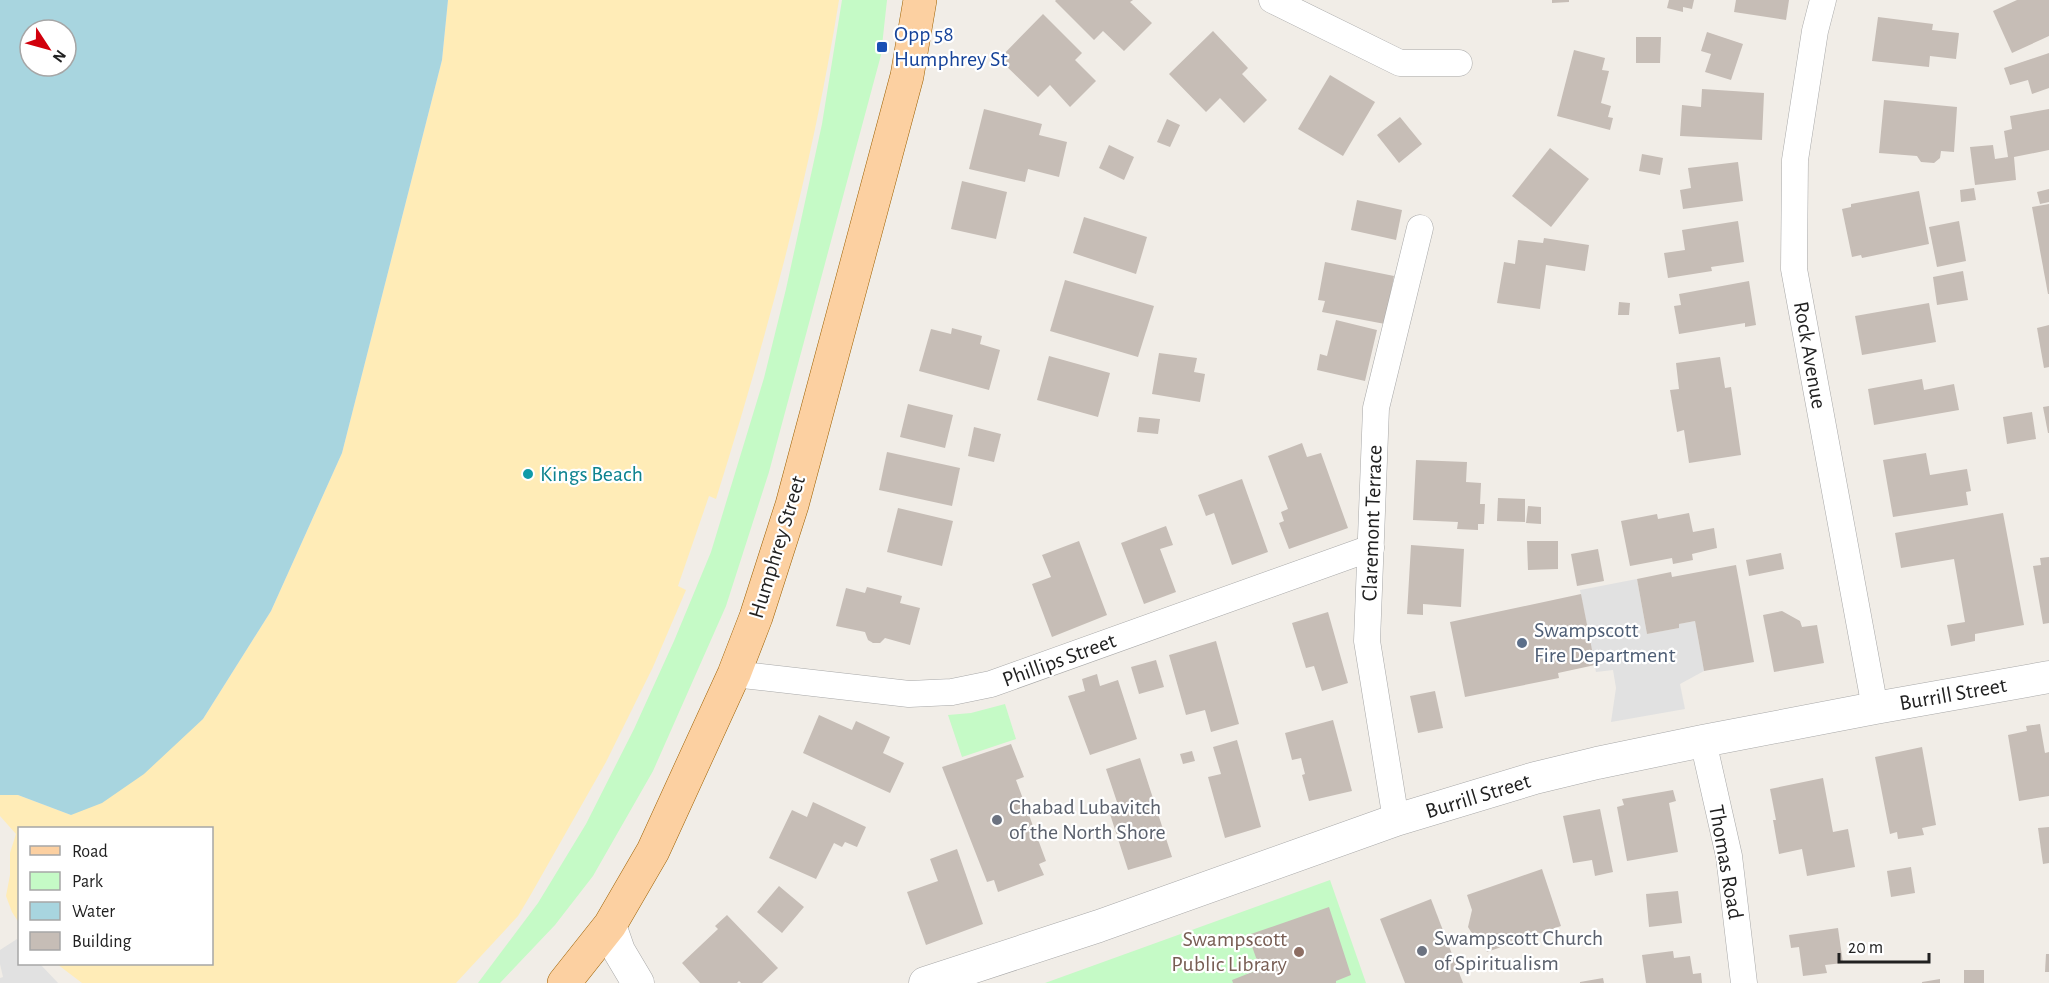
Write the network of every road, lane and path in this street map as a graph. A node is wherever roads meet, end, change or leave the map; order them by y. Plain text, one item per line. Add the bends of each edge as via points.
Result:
1 (920, 0) edge
2 (935, 0) edge
3 (1272, 0) edge
4 (1823, 0) edge
5 (1459, 63) dead end
6 (908, 76) junction
7 (1420, 228) dead end
8 (1371, 548) junction
9 (734, 674) junction
10 (2049, 677) edge
11 (1875, 708) junction
12 (1703, 741) junction
13 (1396, 820) junction
14 (610, 925) junction
15 (564, 983) edge
16 (638, 983) edge
17 (925, 983) edge
18 (1744, 983) edge

1 - 6 main road, Humphrey Street
2 - 6 main road, Humphrey Street
3 - 5 street via 1400,63
4 - 11 street, Rock Avenue via 1795,160 1794,269
6 - 9 main road, Humphrey Street via 775,562
7 - 8 street, Claremont Terrace via 1376,408
8 - 9 street, Phillips Street via 991,684 952,692 909,694
8 - 13 street, Claremont Terrace via 1367,641
9 - 14 main road, Humphrey Street via 653,851
10 - 11 street, Burrill Street
11 - 12 street, Burrill Street
12 - 13 street, Burrill Street via 1535,778
12 - 18 street, Thomas Road via 1729,856
13 - 17 street, Burrill Street
14 - 15 main road, Humphrey Street
14 - 16 street via 619,951

